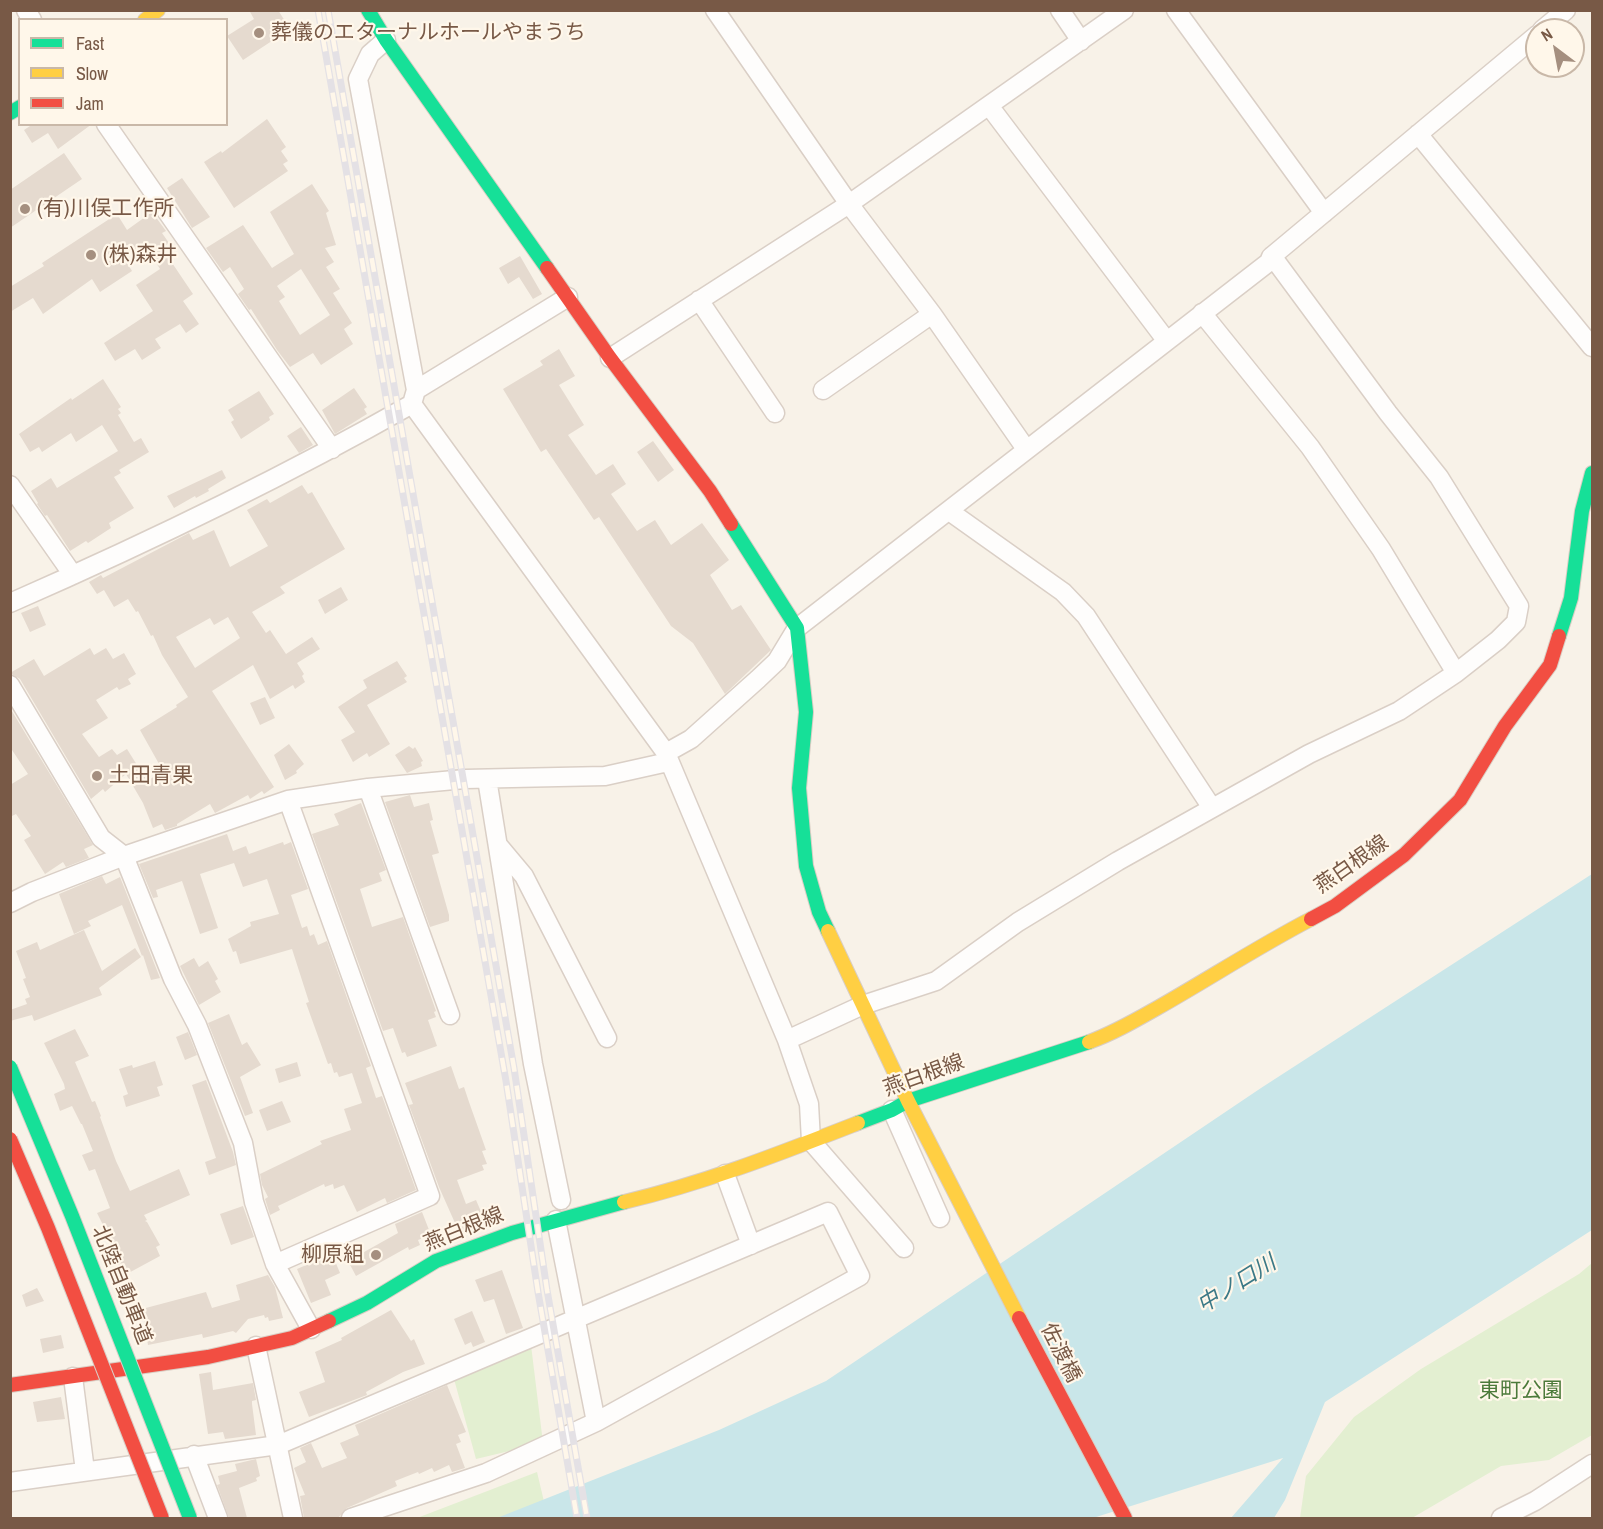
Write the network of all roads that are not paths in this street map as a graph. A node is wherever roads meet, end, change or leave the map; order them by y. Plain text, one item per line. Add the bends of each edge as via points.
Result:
1 (368, 10) edge
2 (715, 10) edge
3 (1060, 10) edge
4 (1124, 10) edge
5 (1176, 10) edge
6 (386, 40) junction
7 (1081, 41) junction
8 (1525, 44) edge
9 (990, 107) junction
10 (107, 126) edge
11 (1418, 134) junction
12 (849, 204) junction
13 (1324, 213) junction
14 (1272, 256) junction
15 (568, 297) junction
16 (699, 300) junction
17 (1202, 313) junction
18 (932, 314) junction
19 (1166, 340) junction
20 (1593, 347) edge
21 (610, 358) junction
22 (823, 390) dead end
23 (414, 397) junction
24 (775, 413) dead end
25 (332, 449) junction
26 (1026, 449) junction
27 (1593, 473) edge
28 (10, 485) edge
29 (949, 511) junction
30 (73, 576) junction
31 (10, 603) edge
32 (798, 628) junction
33 (1456, 673) junction
34 (10, 685) edge
35 (667, 758) junction
36 (487, 778) junction
37 (368, 788) junction
38 (288, 800) junction
39 (1212, 808) junction
40 (497, 844) junction
41 (124, 856) junction
42 (10, 903) edge
43 (863, 1005) junction
44 (450, 1015) dead end
45 (607, 1038) dead end
46 (787, 1040) junction
47 (10, 1068) edge
48 (908, 1101) junction
49 (892, 1110) junction
50 (10, 1139) edge
51 (811, 1140) junction
52 (725, 1174) junction
53 (561, 1200) dead end
54 (940, 1218) dead end
55 (556, 1220) junction
56 (752, 1245) junction
57 (904, 1248) dead end
58 (275, 1264) junction
59 (576, 1320) junction
60 (311, 1329) junction
61 (256, 1346) junction
62 (73, 1377) junction
63 (10, 1385) edge
64 (596, 1422) junction
65 (278, 1445) junction
66 (194, 1455) junction
67 (1593, 1464) edge
68 (85, 1471) junction
69 (10, 1482) edge
70 (162, 1518) edge
71 (190, 1518) edge
72 (218, 1518) edge
73 (293, 1518) edge
74 (351, 1518) edge
75 (1125, 1518) edge
76 (1501, 1518) edge

1 - 6 main road
2 - 12 street
3 - 7 street
4 - 7 street
5 - 13 street
6 - 15 main road
6 - 23 street via 370,54 358,79
7 - 9 street
8 - 11 street
9 - 12 street
9 - 19 street
10 - 25 street
11 - 13 street
11 - 20 street
12 - 16 street
12 - 18 street
13 - 14 street
14 - 17 street
14 - 33 street via 1439,477 1519,606 1516,621
15 - 21 main road
15 - 23 street
16 - 21 street
16 - 24 street
17 - 19 street
17 - 33 street via 1310,447 1382,549
18 - 22 street
18 - 26 street
19 - 26 street
21 - 32 main road via 710,491
23 - 25 street
23 - 35 street
25 - 30 street
26 - 29 street
27 - 48 main road, 燕白根線 via 1582,511 1571,598 1550,665 1504,726 1460,800 1404,855 1335,906 1108,1035
28 - 30 street
29 - 32 street
29 - 39 street via 1063,592 1086,616
30 - 31 street
32 - 35 street via 759,680
32 - 43 main road, 佐渡橋 via 806,712 800,788 806,866 819,912
33 - 39 street via 1399,711 1309,754
34 - 41 street via 101,838
35 - 36 street via 605,776
35 - 46 street
36 - 37 street
36 - 40 street
37 - 38 street
37 - 44 street
38 - 41 street
38 - 58 street via 430,1196
39 - 43 street via 1018,922 936,981
40 - 45 street via 524,876
40 - 53 street via 533,1064
41 - 42 street
41 - 58 street via 243,1143 254,1202
43 - 46 street
43 - 48 main road, 佐渡橋
46 - 51 street via 808,1104
47 - 71 main road, 北陸自動車道, bridge
48 - 49 main road, 燕白根線
48 - 75 main road, 佐渡橋
49 - 51 main road, 燕白根線
49 - 54 street
50 - 70 main road, bridge
51 - 52 main road, 燕白根線
51 - 57 street
52 - 55 main road, 燕白根線
52 - 56 street
55 - 59 street
55 - 60 main road, 燕白根線 via 436,1261 367,1304
56 - 59 street
56 - 64 street via 828,1212 860,1276
58 - 60 street
59 - 64 street
59 - 65 street
60 - 61 main road, 燕白根線
61 - 62 main road, 燕白根線
61 - 65 street
62 - 63 main road, 燕白根線
62 - 68 street
64 - 74 street via 486,1473
65 - 66 street
65 - 73 street
66 - 68 street
66 - 72 street
67 - 76 street
68 - 69 street

